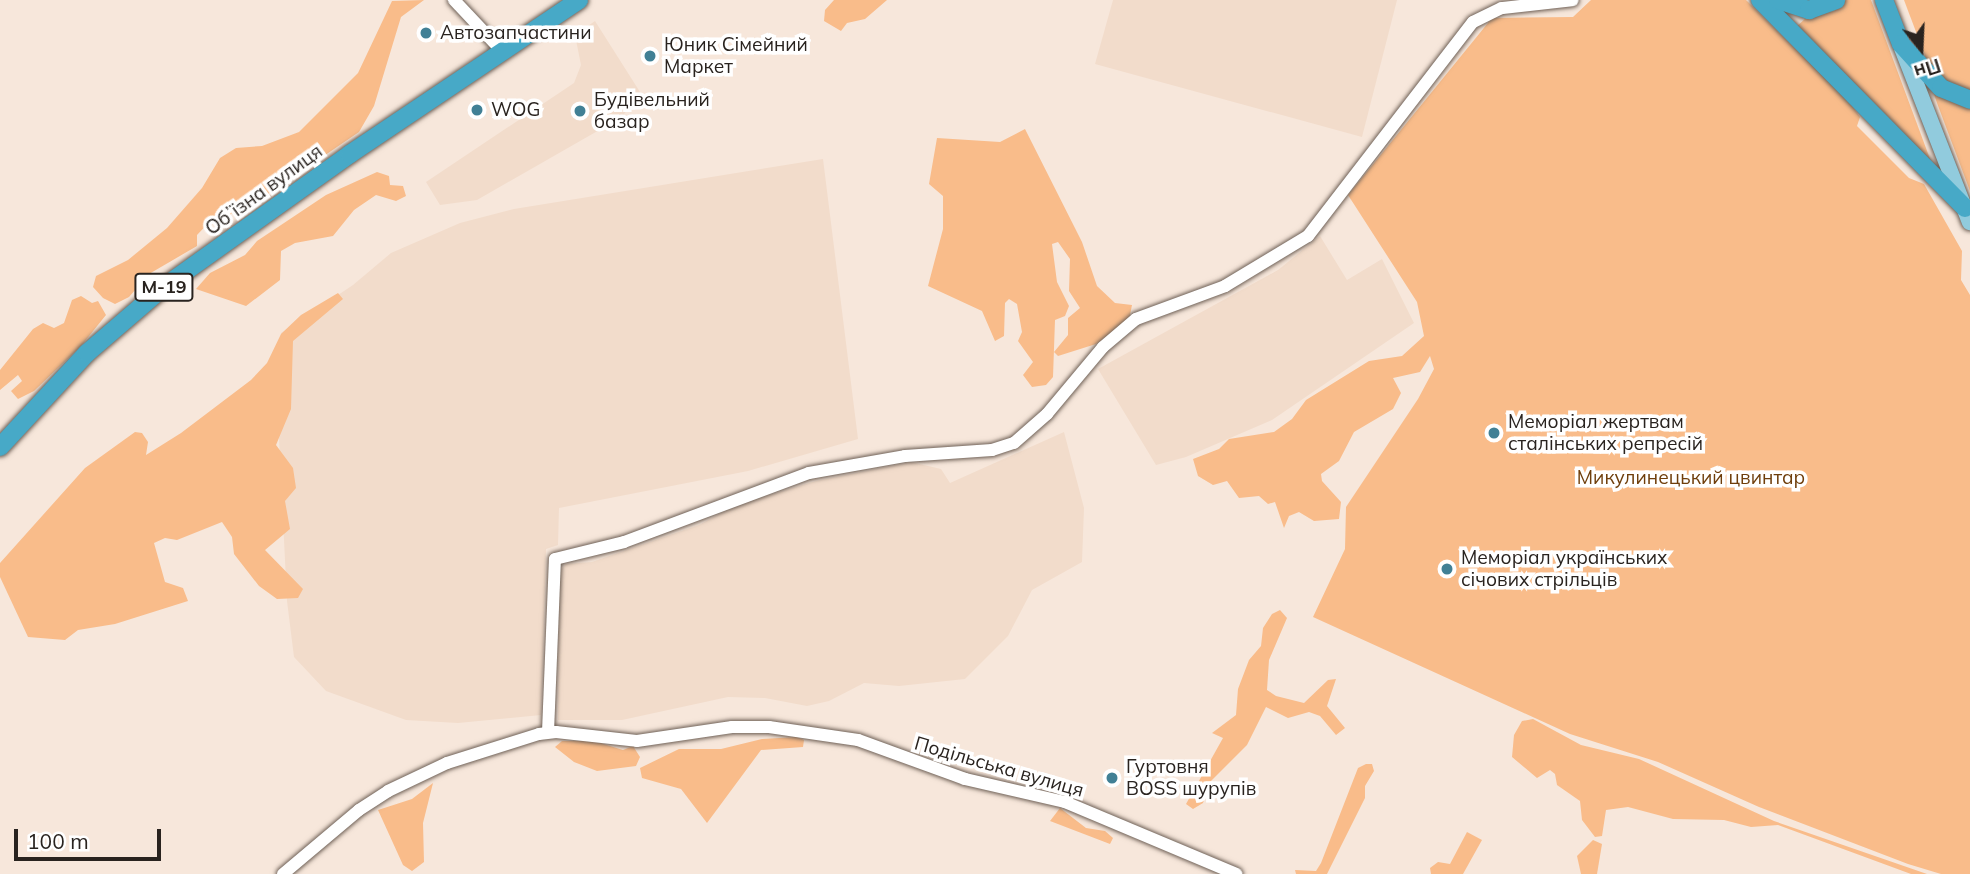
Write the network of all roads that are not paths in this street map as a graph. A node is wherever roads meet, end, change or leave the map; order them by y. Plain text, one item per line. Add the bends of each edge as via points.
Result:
1 (454, 0) edge
2 (579, 0) edge
3 (1573, 0) edge
4 (1760, 0) edge
5 (1778, 0) edge
6 (1836, 0) edge
7 (1884, 0) edge
8 (1900, 44) junction
9 (502, 52) junction
10 (1970, 100) edge
11 (1967, 215) edge
12 (0, 447) edge
13 (548, 733) junction
14 (283, 874) edge
15 (1236, 874) edge

1 - 9 street
2 - 9 highway, Обʼїзна вулиця / М-19
3 - 13 street via 1502,8 1473,22 1308,236 1225,286 1136,319 1103,347 1047,414 1014,443 992,450 905,456 809,473 624,542 555,559
4 - 11 highway
5 - 6 highway via 1809,10
7 - 8 highway
8 - 10 highway via 1941,88
8 - 11 main road
9 - 12 highway, Обʼїзна вулиця / М-19 via 165,286 87,353
13 - 14 street, Подільська вулиця via 447,763 388,791
13 - 15 street, Подільська вулиця via 637,741 732,727 769,727 858,740 965,779 1065,802

